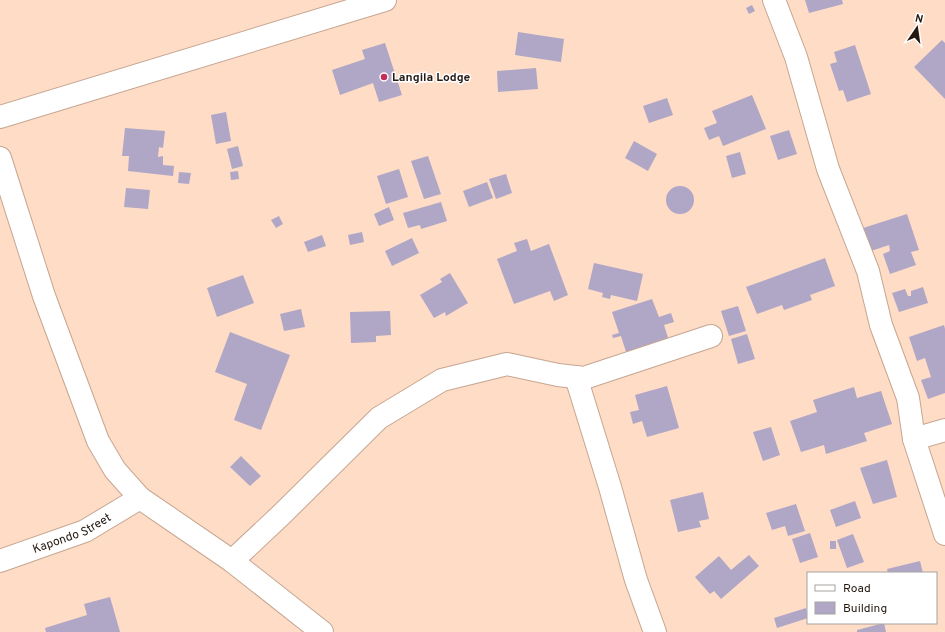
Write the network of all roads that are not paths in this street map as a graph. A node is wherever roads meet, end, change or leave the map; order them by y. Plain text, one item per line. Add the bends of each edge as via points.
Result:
1 (385, 0) edge
2 (774, 0) edge
3 (0, 116) edge
4 (0, 158) edge
5 (711, 336) dead end
6 (576, 377) junction
7 (945, 430) edge
8 (914, 439) junction
9 (140, 498) junction
10 (945, 534) edge
11 (0, 561) edge
12 (232, 562) junction
13 (322, 632) edge
14 (655, 632) edge

1 - 3 street
2 - 8 street via 796,57 828,169 868,271 881,324 908,398
4 - 9 street via 44,296 98,441 115,470
5 - 6 street via 584,378
6 - 12 street via 508,364 442,380 379,418
6 - 14 street via 636,580
7 - 8 street
8 - 10 street
9 - 11 street, Kapondo Street via 85,531
9 - 12 street
12 - 13 street

